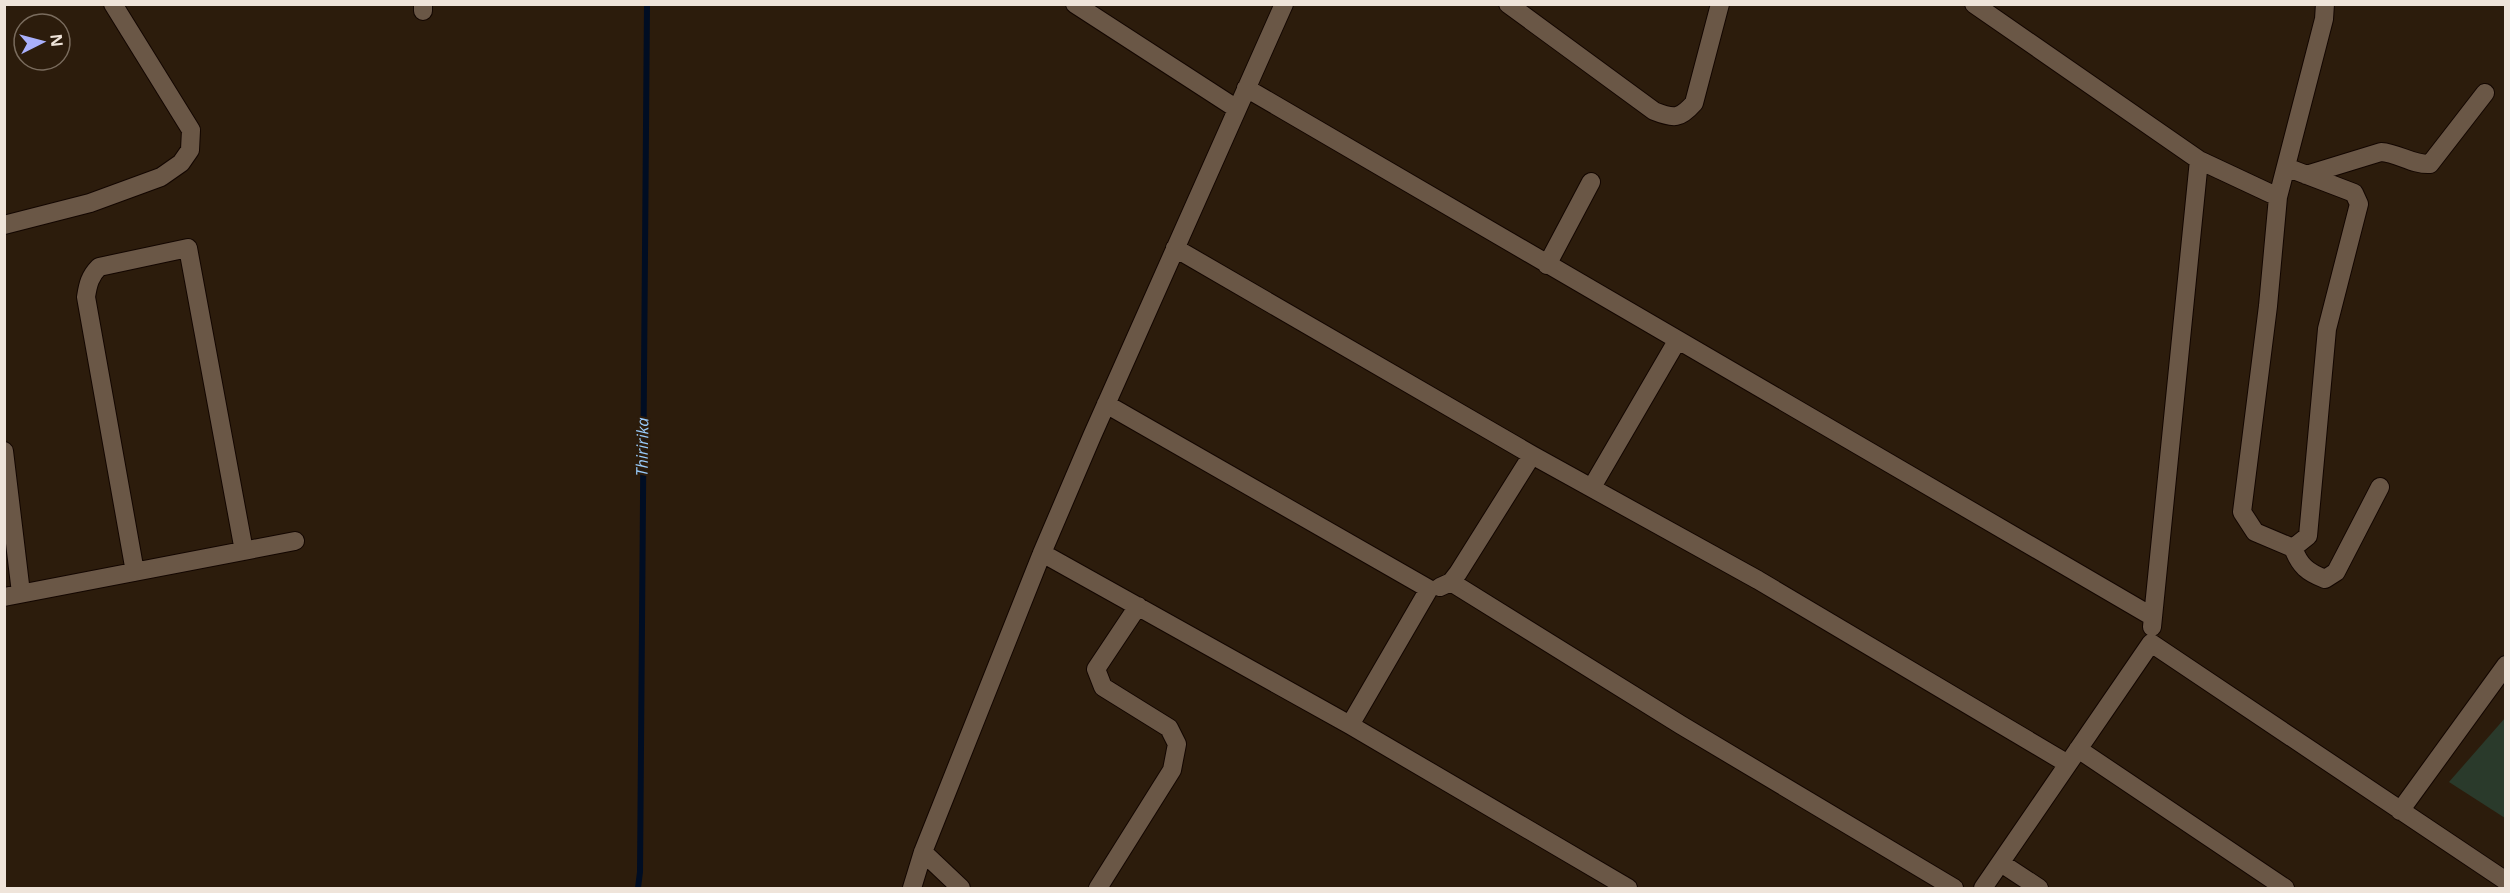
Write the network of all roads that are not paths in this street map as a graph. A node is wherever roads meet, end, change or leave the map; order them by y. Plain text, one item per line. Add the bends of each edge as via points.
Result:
1 (113, 4) edge
2 (1075, 4) edge
3 (1284, 4) edge
4 (1508, 4) edge
5 (1720, 4) edge
6 (1974, 4) edge
7 (2325, 4) edge
8 (1246, 88) junction
9 (2486, 93) dead end
10 (1237, 109) junction
11 (2199, 160) junction
12 (2286, 167) junction
13 (2306, 175) junction
14 (1592, 182) dead end
15 (2278, 197) junction
16 (4, 225) edge
17 (1175, 248) junction
18 (1547, 265) junction
19 (1677, 341) junction
20 (1106, 404) junction
21 (4, 451) edge
22 (1532, 455) junction
23 (1592, 487) junction
24 (2380, 487) dead end
25 (295, 541) dead end
26 (2293, 548) junction
27 (244, 551) junction
28 (1042, 553) junction
29 (135, 572) junction
30 (1451, 582) junction
31 (1429, 589) junction
32 (13, 595) edge
33 (1138, 606) junction
34 (2153, 617) junction
35 (2151, 643) junction
36 (2505, 665) edge
37 (1350, 725) junction
38 (2073, 757) junction
39 (2400, 811) junction
40 (923, 852) junction
41 (2001, 863) junction
42 (2505, 881) edge
43 (912, 888) edge
44 (960, 888) edge
45 (1098, 888) edge
46 (1628, 888) edge
47 (1954, 888) edge
48 (1983, 888) edge
49 (2040, 888) edge
50 (2284, 888) edge

1 - 16 street via 191,130 190,150 181,163 161,177 90,203
2 - 10 street
3 - 8 street
4 - 5 street via 1654,111 1669,117 1684,115 1694,103
6 - 11 street
7 - 12 street
8 - 10 street
8 - 18 street
9 - 13 street via 2430,164 2421,165 2381,152
10 - 17 street
11 - 15 street
11 - 34 street
12 - 13 street
12 - 15 street
13 - 26 street via 2355,193 2359,204 2327,329 2308,536
14 - 18 street
15 - 26 street via 2242,512 2255,532
17 - 20 street
17 - 22 street
18 - 19 street
19 - 23 street
19 - 34 street
20 - 28 street
20 - 31 street
21 - 32 street
22 - 23 street
22 - 30 street
23 - 38 street
24 - 26 street via 2336,572 2325,579 2307,572
25 - 27 street
27 - 29 street
27 - 29 street via 188,248 99,267 88,284 86,297
28 - 33 street
28 - 40 street
29 - 32 street
30 - 31 street
30 - 47 street
31 - 37 street
33 - 37 street
33 - 45 street via 1096,669 1097,675 1103,687 1169,728 1177,744 1172,770
34 - 35 street
35 - 38 street
35 - 39 street
36 - 39 street
37 - 46 street
38 - 41 street
38 - 50 street
39 - 42 street
40 - 43 street
40 - 44 street
41 - 48 street
41 - 49 street

